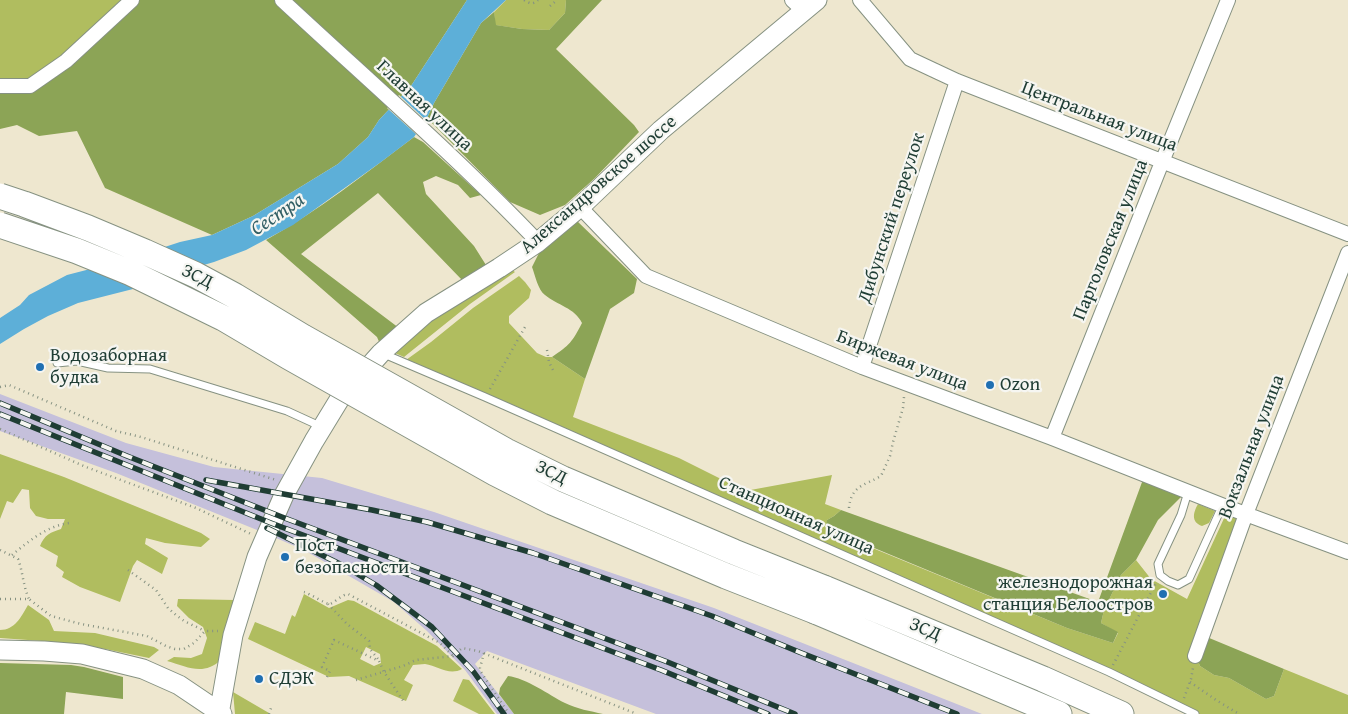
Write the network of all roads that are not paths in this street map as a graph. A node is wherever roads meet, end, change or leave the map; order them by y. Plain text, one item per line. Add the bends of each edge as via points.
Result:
1 (132, 0) edge
2 (282, 0) edge
3 (860, 0) edge
4 (1228, 0) edge
5 (804, 4) edge
6 (957, 81) junction
7 (0, 86) edge
8 (1162, 162) junction
9 (0, 196) edge
10 (580, 207) junction
11 (0, 225) edge
12 (1348, 234) edge
13 (538, 242) junction
14 (1348, 253) edge
15 (382, 353) junction
16 (57, 363) dead end
17 (862, 367) junction
18 (323, 427) junction
19 (1052, 438) junction
20 (1189, 491) junction
21 (1224, 506) junction
22 (1246, 514) junction
23 (1348, 552) edge
24 (0, 650) edge
25 (1195, 656) road end
26 (220, 713) edge
27 (1059, 714) edge
28 (1121, 714) edge
29 (1195, 714) edge

1 - 7 street via 66,61 30,86
2 - 13 street, Главная улица via 430,135
3 - 6 street, Центральная улица via 910,59
4 - 8 street, Парголовская улица
5 - 10 street, Александровское шоссе via 661,130
6 - 8 street, Центральная улица
6 - 17 street, Дибунский переулок
8 - 12 street, Центральная улица
8 - 19 street, Парголовская улица
9 - 28 highway, ЗСД, bridge via 88,228 204,279 506,451 563,479
10 - 13 street, Александровское шоссе
10 - 17 street, Биржевая улица via 646,276
11 - 27 highway, ЗСД, bridge via 131,273 223,318 486,468 552,502
13 - 15 street, Александровское шоссе via 426,313
14 - 22 street, Вокзальная улица
15 - 18 street, Александровское шоссе via 339,400
15 - 29 lane, Станционная улица via 1110,672
16 - 18 lane via 77,361 108,368 150,369 287,411
17 - 19 street, Биржевая улица
18 - 26 street, Александровское шоссе via 284,495 257,557 234,635
19 - 20 street, Биржевая улица
20 - 21 street, Биржевая улица
20 - 21 lane via 1158,564 1160,575 1168,581 1178,585 1189,579
21 - 22 street, Биржевая улица
22 - 23 street, Биржевая улица
22 - 25 street, Вокзальная улица
24 - 26 street via 82,654 143,669 179,685

